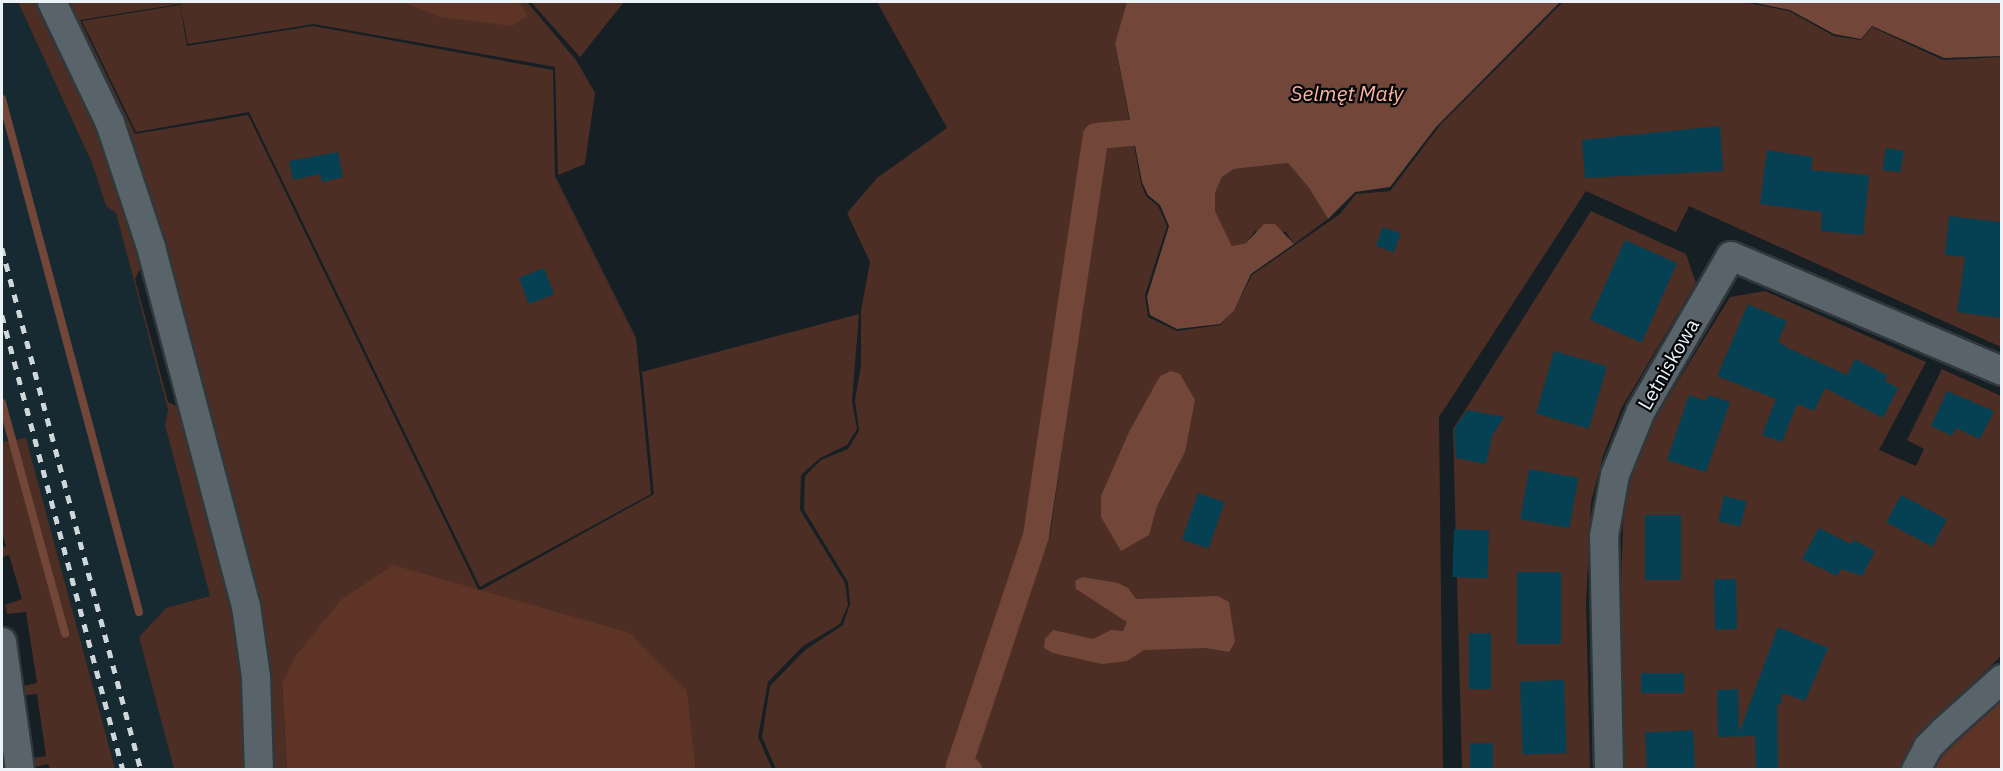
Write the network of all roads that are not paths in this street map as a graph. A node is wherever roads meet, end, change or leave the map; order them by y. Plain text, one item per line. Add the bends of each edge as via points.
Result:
1 (52, 2) edge
2 (2001, 371) edge
3 (2, 642) edge
4 (2001, 679) edge
5 (20, 770) edge
6 (259, 770) edge
7 (1609, 770) edge
8 (1916, 770) edge

1 - 6 street via 110,123 151,247 246,606 256,677
2 - 7 street, Letniskowa via 1731,256 1641,411 1615,475 1604,536
3 - 5 street
4 - 8 street via 1928,747

